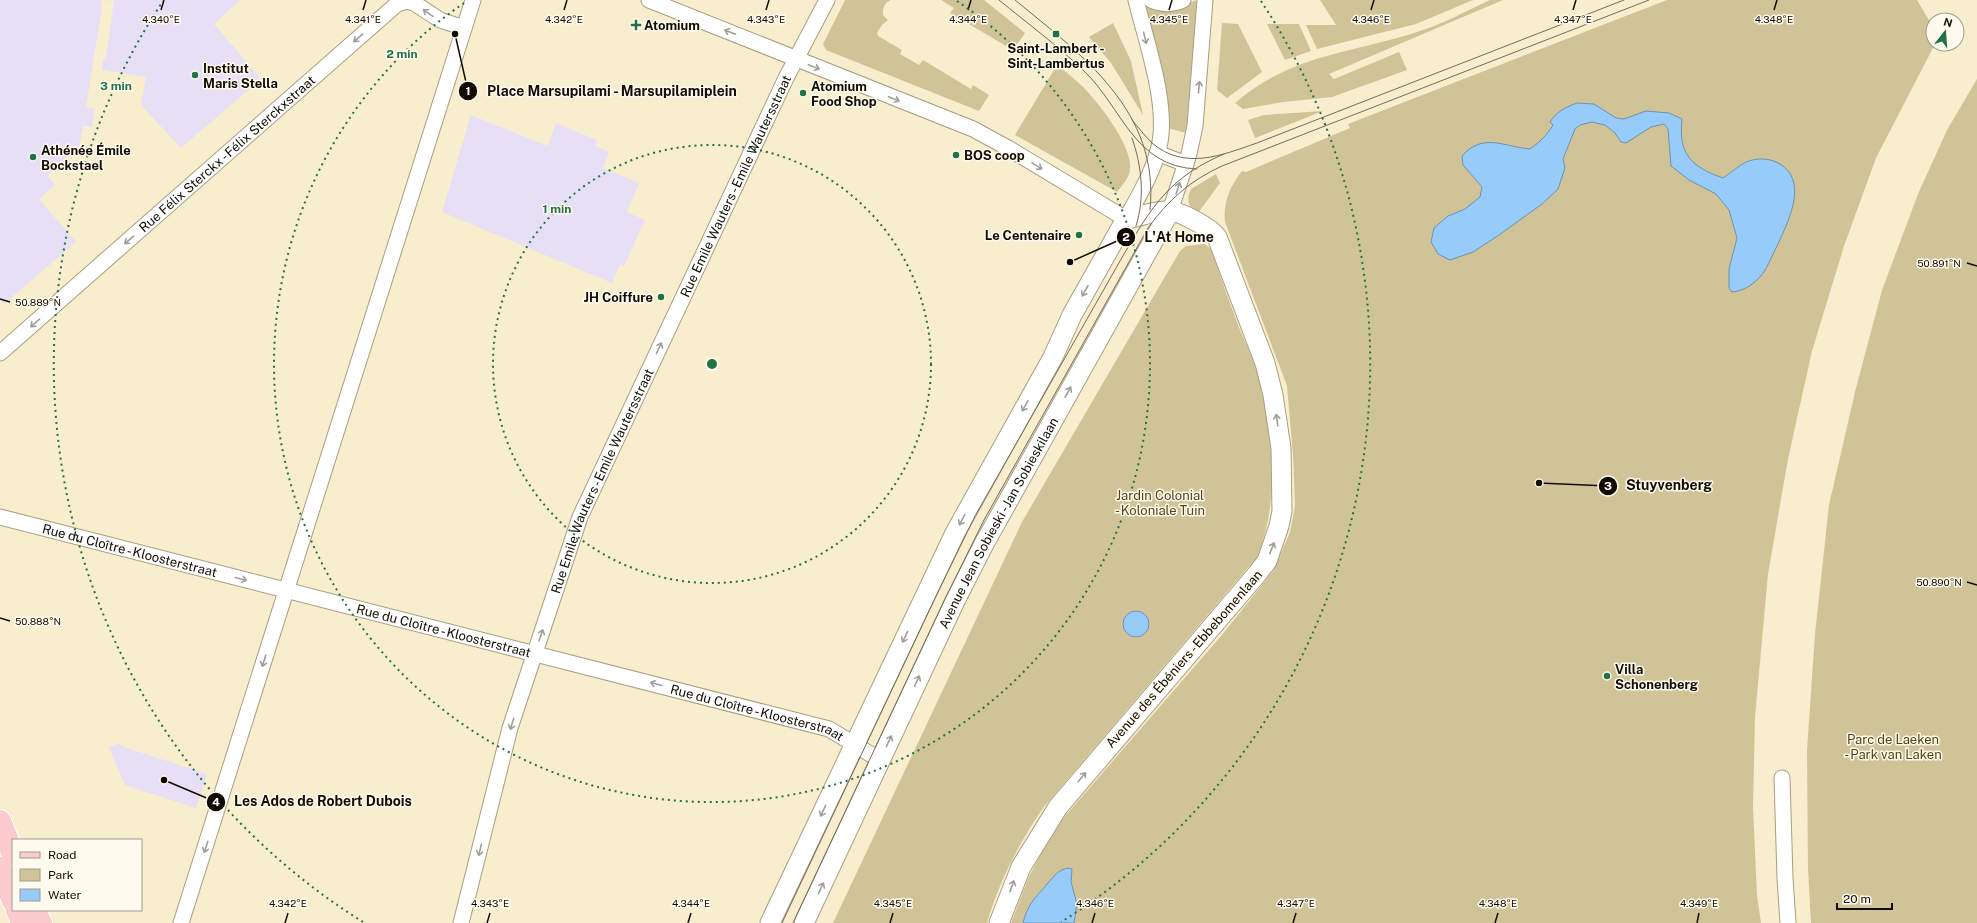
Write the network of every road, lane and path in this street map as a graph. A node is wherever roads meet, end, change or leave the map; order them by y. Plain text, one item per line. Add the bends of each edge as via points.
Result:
1 (473, 0) edge
2 (649, 0) edge
3 (827, 0) edge
4 (1136, 0) edge
5 (1151, 0) edge
6 (1183, 0) edge
7 (1205, 0) edge
8 (464, 28) junction
9 (797, 59) junction
10 (1157, 153) junction
11 (1186, 164) junction
12 (1170, 211) junction
13 (1126, 219) junction
14 (0, 353) edge
15 (0, 517) edge
16 (286, 591) junction
17 (535, 653) junction
18 (854, 744) junction
19 (880, 760) junction
20 (1782, 778) dead end
21 (0, 821) edge
22 (12, 851) edge
23 (0, 868) edge
24 (12, 898) edge
25 (17, 911) edge
26 (35, 911) edge
27 (22, 923) edge
28 (41, 923) edge
29 (181, 923) edge
30 (461, 923) edge
31 (770, 923) edge
32 (804, 923) edge
33 (999, 923) edge
34 (1788, 923) edge

1 - 8 street
9 -> 2 street
3 - 9 street, Rue Emile Wauters - Emile Wautersstraat
4 -> 10 street via 1160,102 1162,131
5 - 6 street via 1171,4
11 -> 7 street, Avenue Jean Sobieski - Jan Sobieskilaan via 1196,126
8 -> 14 street, Rue Félix Sterckx - Félix Sterckxstraat via 440,20 414,3 403,1 397,4
8 - 16 street
9 -> 13 street via 983,134
17 -> 9 street, Rue Emile Wauters - Emile Wautersstraat via 580,517
10 - 11 street
10 - 13 street via 1151,172
12 -> 11 street, Avenue Jean Sobieski - Jan Sobieskilaan
12 - 13 street
19 -> 12 street, Avenue Jean Sobieski - Jan Sobieskilaan via 984,544
33 -> 12 street, Avenue des Ébéniers - Ebbebomenlaan via 1015,879 1058,807 1254,579 1267,561 1279,526 1282,511 1281,448 1265,363 1217,237 1202,224
13 -> 18 street via 955,533
15 -> 16 street, Rue du Cloître - Kloosterstraat
16 - 17 street, Rue du Cloître - Kloosterstraat
16 -> 29 street
18 -> 17 street, Rue du Cloître - Kloosterstraat via 829,729
17 -> 30 street, Rue Emile Wauters - Emile Wautersstraat via 509,732
18 - 19 street, Rue du Cloître - Kloosterstraat
18 -> 31 street
32 -> 19 street, Avenue Jean Sobieski - Jan Sobieskilaan
20 - 34 street
21 - 22 main road
23 - 24 main road
25 - 27 main road
26 - 28 main road

